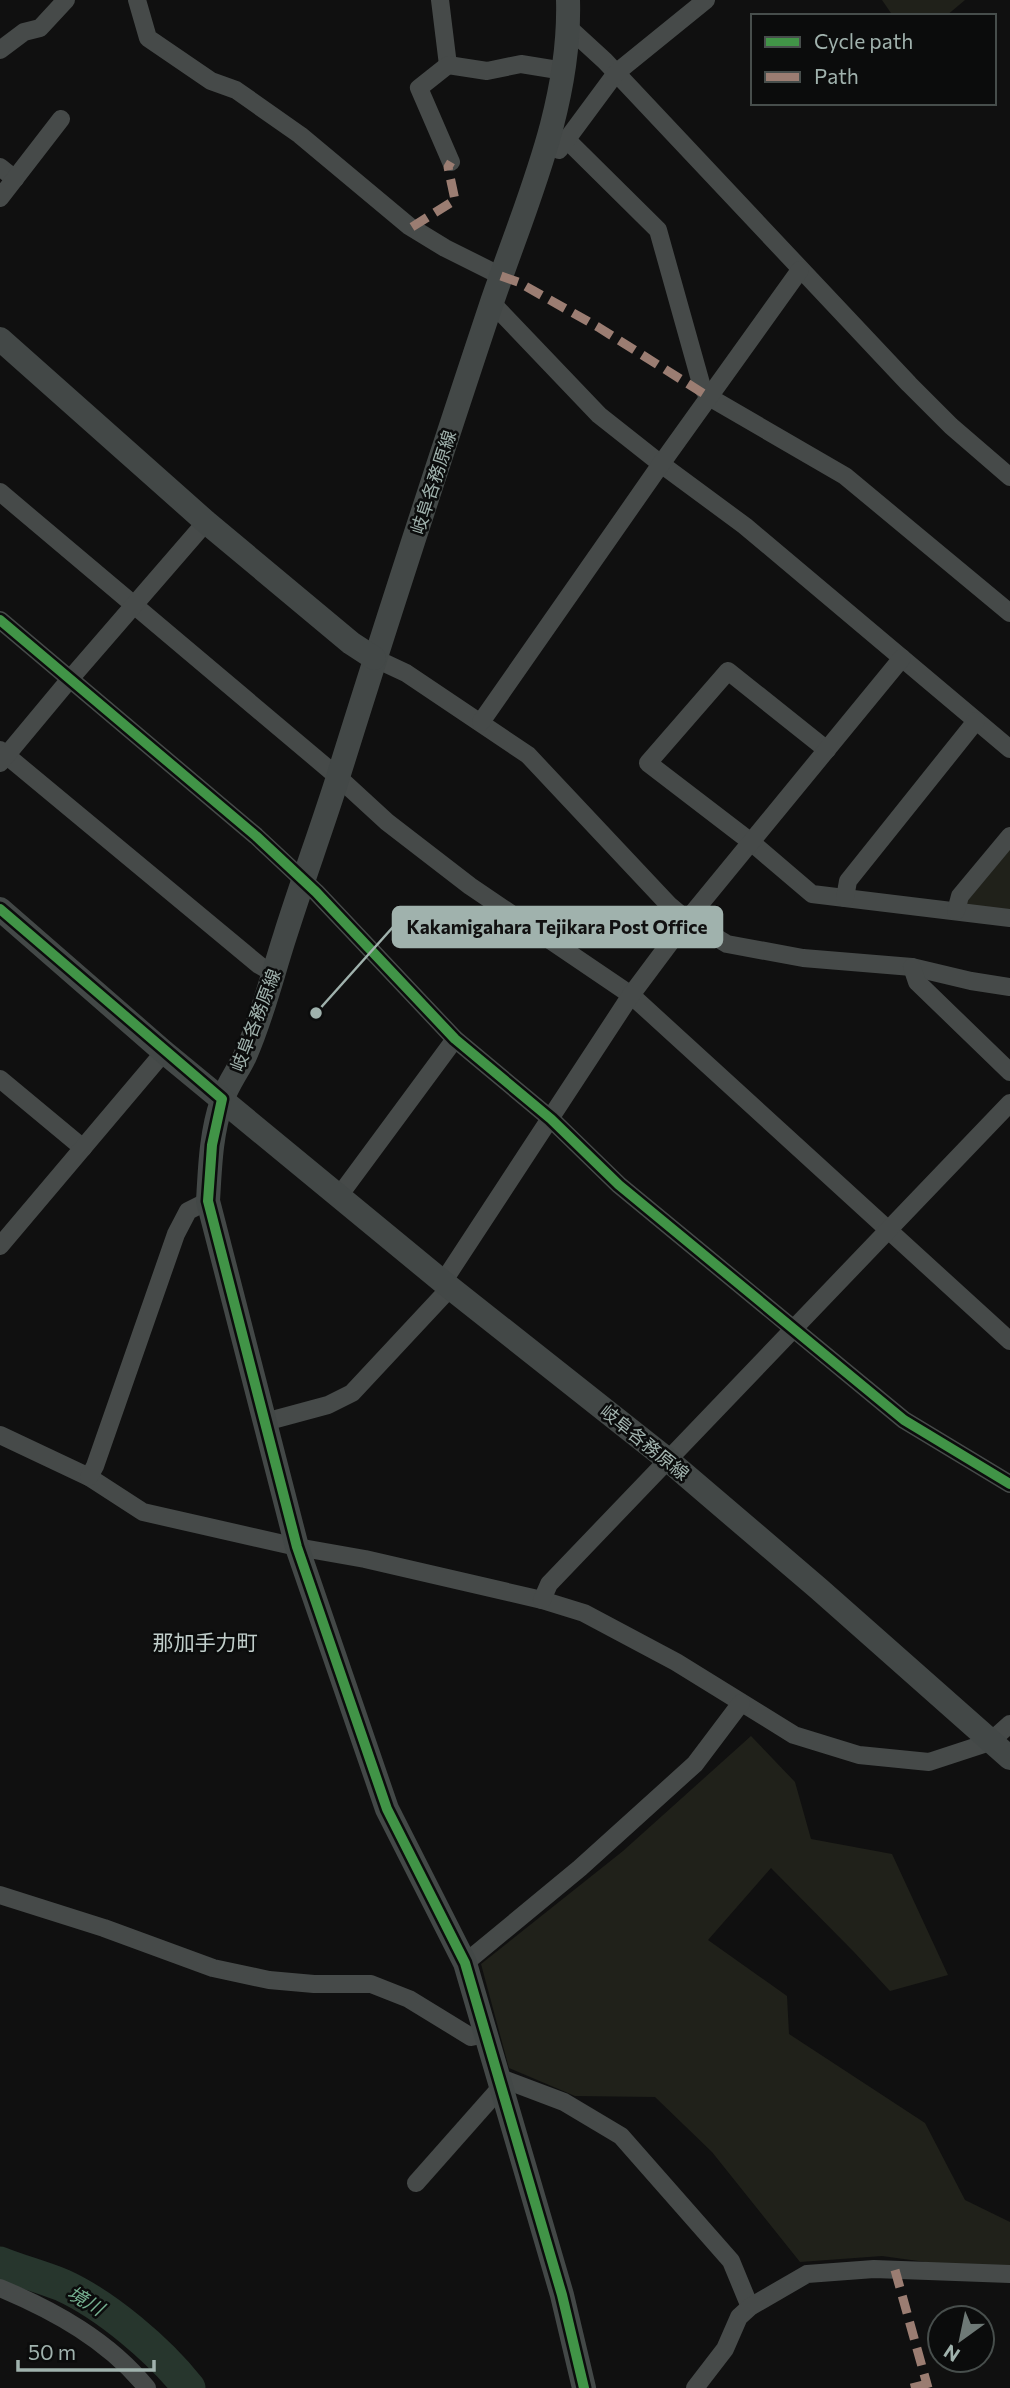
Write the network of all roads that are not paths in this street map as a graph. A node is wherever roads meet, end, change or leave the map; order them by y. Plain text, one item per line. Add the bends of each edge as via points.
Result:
1 (66, 0) edge
2 (137, 0) edge
3 (440, 0) edge
4 (568, 0) edge
5 (706, 0) edge
6 (569, 28) junction
7 (0, 50) edge
8 (448, 65) junction
9 (564, 71) junction
10 (616, 73) junction
11 (61, 118) dead end
12 (566, 139) junction
13 (451, 162) dead end
14 (542, 162) junction
15 (0, 167) edge
16 (15, 179) junction
17 (0, 198) edge
18 (800, 270) junction
19 (501, 276) junction
20 (492, 303) junction
21 (0, 339) edge
22 (709, 397) junction
23 (661, 464) junction
24 (1008, 472) edge
25 (0, 492) edge
26 (206, 522) junction
27 (134, 604) junction
28 (1010, 612) edge
29 (0, 620) edge
30 (374, 658) junction
31 (902, 658) junction
32 (70, 679) junction
33 (976, 721) junction
34 (481, 722) junction
35 (1010, 749) edge
36 (827, 750) junction
37 (2, 756) edge
38 (338, 777) junction
39 (1010, 836) edge
40 (751, 842) junction
41 (303, 879) junction
42 (845, 898) junction
43 (0, 909) edge
44 (956, 911) junction
45 (1010, 918) edge
46 (687, 920) junction
47 (912, 967) junction
48 (273, 973) junction
49 (1010, 987) edge
50 (631, 995) junction
51 (455, 1039) junction
52 (164, 1052) junction
53 (1010, 1072) edge
54 (0, 1079) edge
55 (222, 1099) junction
56 (1010, 1103) edge
57 (551, 1119) junction
58 (83, 1148) junction
59 (339, 1196) junction
60 (208, 1201) junction
61 (888, 1232) junction
62 (2, 1241) edge
63 (446, 1285) junction
64 (796, 1329) junction
65 (1010, 1341) edge
66 (265, 1422) junction
67 (0, 1435) edge
68 (668, 1460) junction
69 (89, 1477) junction
70 (1010, 1484) edge
71 (297, 1547) junction
72 (542, 1600) junction
73 (741, 1703) junction
74 (1010, 1724) edge
75 (990, 1742) junction
76 (1010, 1758) edge
77 (0, 1895) edge
78 (465, 1963) junction
79 (486, 2035) junction
80 (500, 2082) junction
81 (416, 2183) dead end
82 (1010, 2274) edge
83 (0, 2288) edge
84 (750, 2306) junction
85 (147, 2388) edge
86 (584, 2388) edge
87 (695, 2388) edge

1 - 7 street via 40,29 24,32
2 - 19 street via 148,38 212,81 236,90 300,135 409,226
3 - 8 street
4 - 6 main road, 岐阜各務原線
5 - 10 street
6 - 9 main road, 岐阜各務原線
6 - 10 street
8 - 9 street via 487,71 522,64
8 - 13 street via 419,88
9 - 14 main road, 岐阜各務原線
10 - 12 street
10 - 18 street
11 - 16 street
12 - 14 street
12 - 22 street via 658,230 702,387
14 - 19 main road, 岐阜各務原線
15 - 16 street
16 - 17 street
18 - 22 street
18 - 24 street via 951,426
19 - 20 main road, 岐阜各務原線
20 - 23 street via 599,415
20 - 30 main road, 岐阜各務原線
21 - 26 main road
22 - 23 street
22 - 28 street via 845,476
23 - 31 street via 745,526
23 - 34 street
25 - 27 street
26 - 27 street
26 - 30 main road
27 - 32 street
27 - 38 street
29 - 32 street
30 - 34 street via 406,673
30 - 38 main road, 岐阜各務原線
31 - 33 street
31 - 36 street
32 - 37 street
32 - 41 street
33 - 35 street
33 - 42 street via 848,881
34 - 46 street via 528,755
36 - 40 street
36 - 40 street via 728,671 648,763
37 - 48 street
38 - 41 main road, 岐阜各務原線
38 - 50 street via 470,886
39 - 44 street via 960,896
40 - 42 street via 813,894
40 - 46 street
41 - 48 main road, 岐阜各務原線
41 - 51 street
42 - 44 street
43 - 52 main road
44 - 45 street
46 - 47 street via 727,944 803,958
46 - 50 street
47 - 49 street
47 - 53 street via 917,982
48 - 55 main road, 岐阜各務原線 via 245,1057
50 - 57 street
50 - 61 street
51 - 57 street
51 - 59 street
52 - 55 main road
52 - 58 street
54 - 58 street
55 - 59 main road, 岐阜各務原線
55 - 60 main road via 212,1145
56 - 61 street
57 - 63 street
57 - 64 street via 619,1185
58 - 62 street
59 - 63 main road, 岐阜各務原線
60 - 66 main road
60 - 69 street via 188,1211 176,1234
61 - 64 street
61 - 65 street
63 - 66 street via 352,1393 328,1405
63 - 68 main road, 岐阜各務原線
64 - 68 street
64 - 70 street via 904,1420
66 - 71 main road
67 - 69 street
68 - 72 street via 549,1584
68 - 75 main road, 岐阜各務原線
69 - 71 street via 143,1512
71 - 72 street
71 - 78 main road via 387,1809
72 - 73 street via 584,1613
73 - 75 street via 794,1735 859,1755 929,1762
73 - 78 street via 695,1764
74 - 75 street
75 - 76 main road, 岐阜各務原線
77 - 79 street via 212,1968 269,1980 371,1984 409,1999 471,2037
78 - 79 main road
79 - 80 main road
80 - 81 street
80 - 84 street via 564,2102 621,2136 731,2261
80 - 86 main road
82 - 84 street via 874,2269 807,2274
83 - 85 street via 75,2325 129,2366
84 - 87 street

